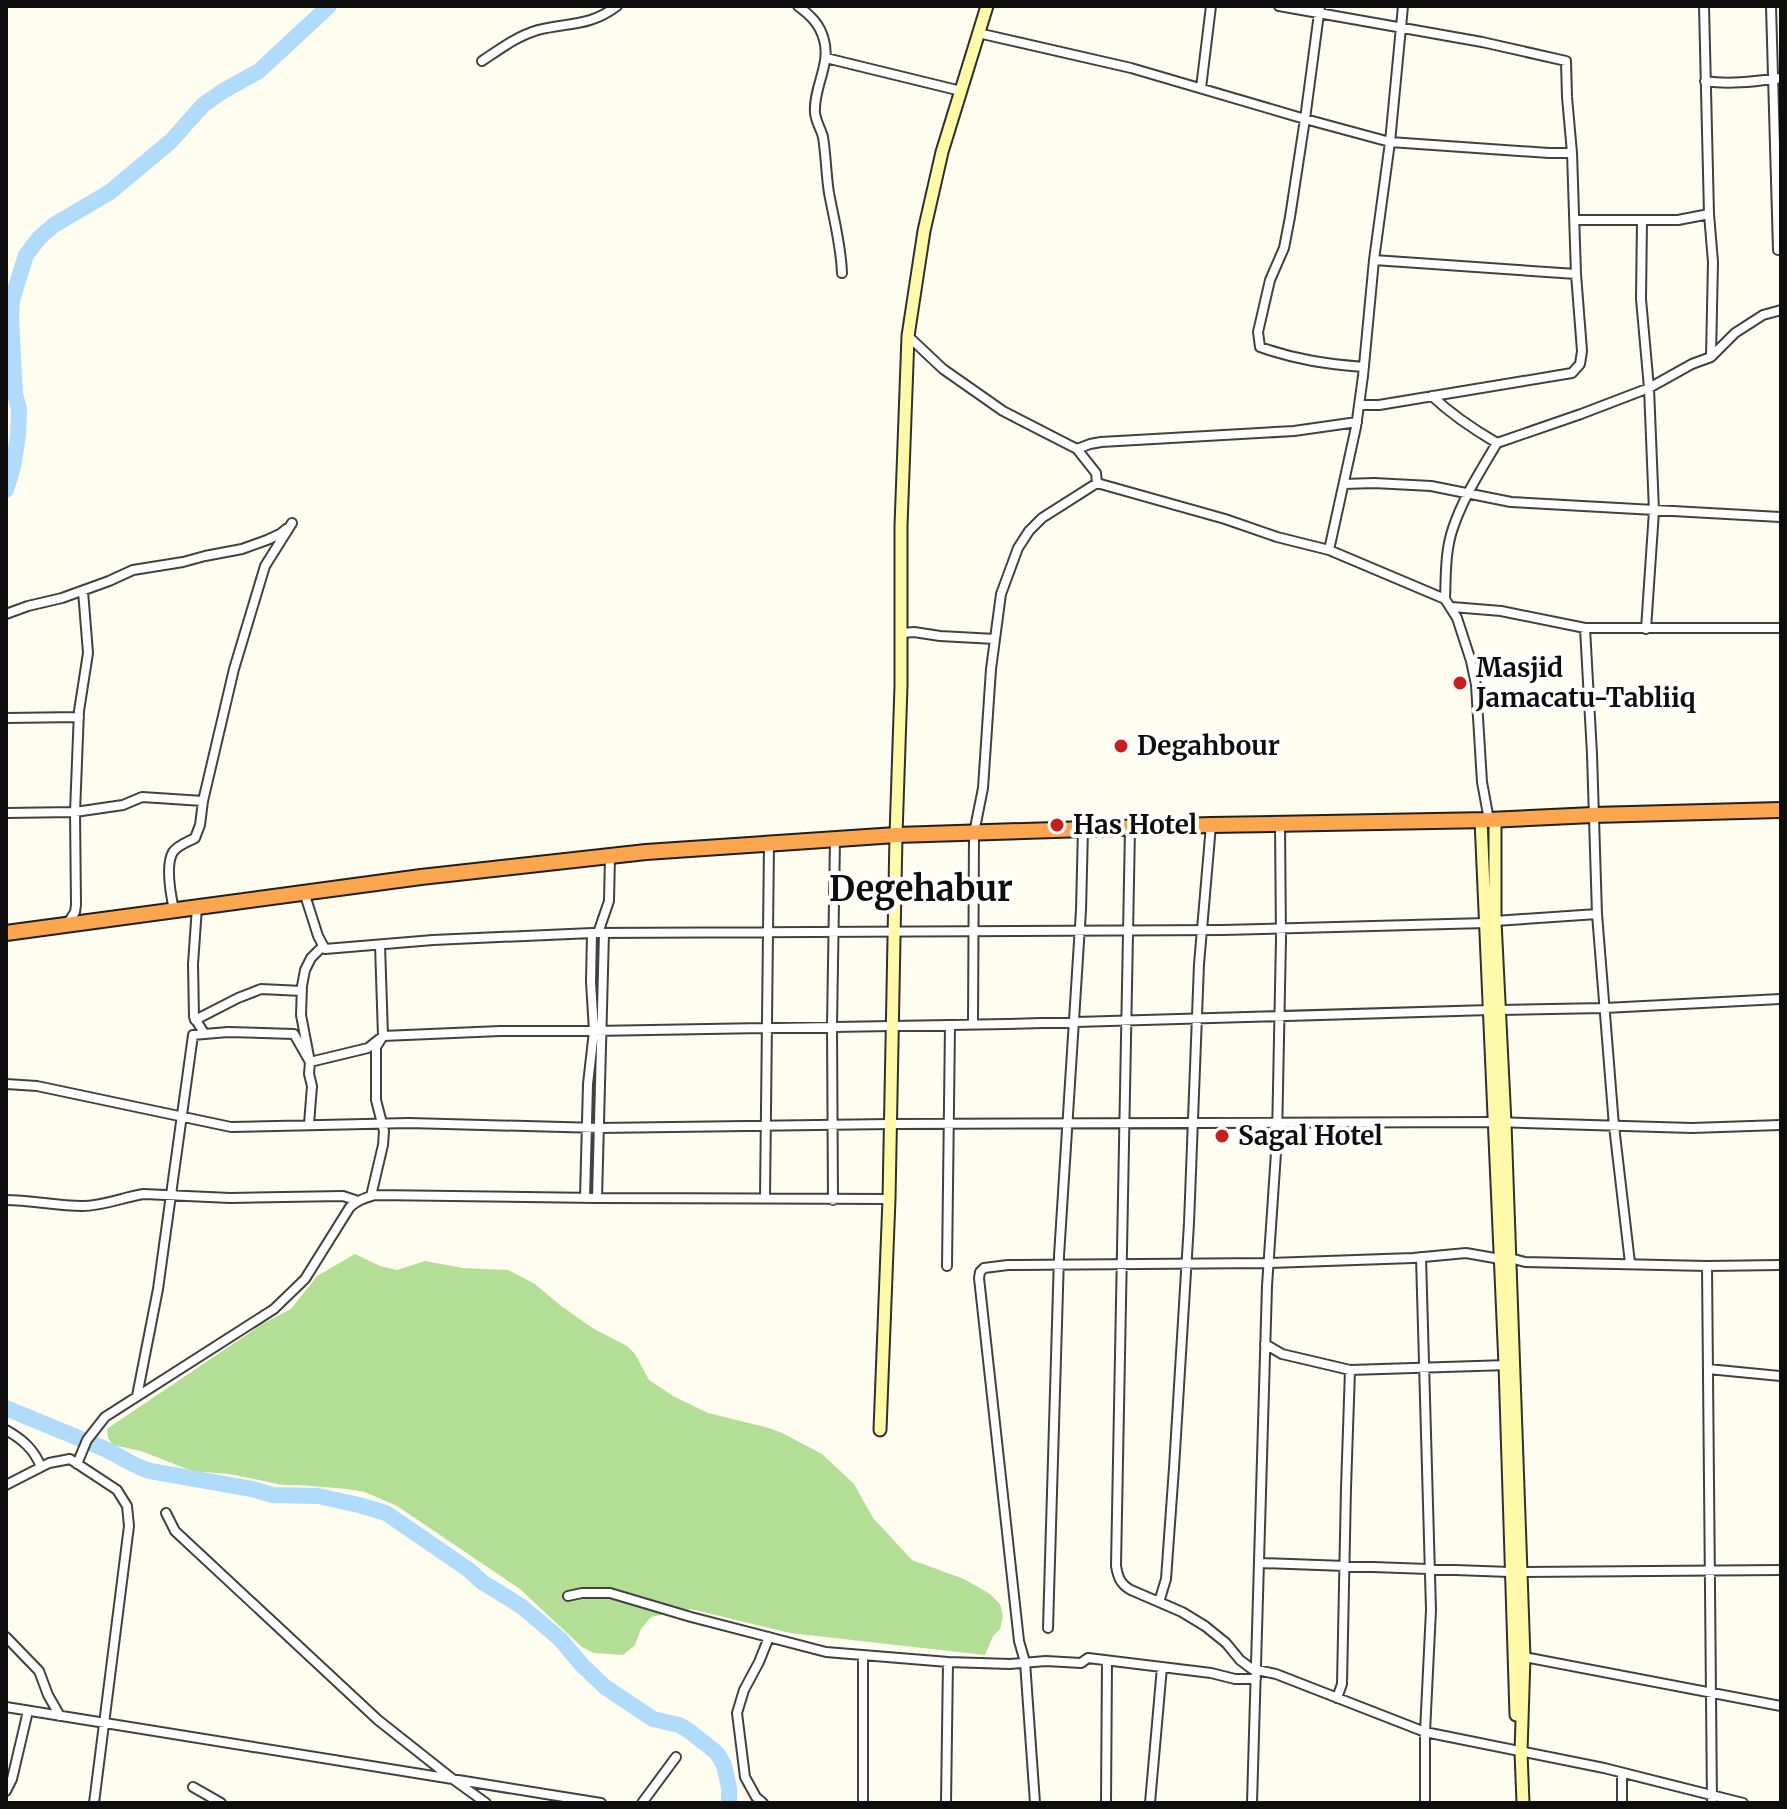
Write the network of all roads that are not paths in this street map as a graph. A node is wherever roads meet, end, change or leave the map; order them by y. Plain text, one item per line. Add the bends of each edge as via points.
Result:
1 (617, 6) edge
2 (798, 6) edge
3 (987, 6) edge
4 (1211, 6) edge
5 (1279, 6) edge
6 (1403, 6) edge
7 (1704, 6) edge
8 (1771, 6) edge
9 (1319, 10) edge
10 (1401, 29) junction
11 (978, 33) junction
12 (826, 58) junction
13 (482, 61) dead end
14 (1778, 78) edge
15 (1705, 81) junction
16 (1201, 88) junction
17 (961, 91) junction
18 (1305, 119) junction
19 (1390, 142) junction
20 (1572, 153) junction
21 (1709, 214) junction
22 (1575, 220) junction
23 (1642, 220) junction
24 (1778, 250) dead end
25 (1374, 260) junction
26 (842, 273) dead end
27 (1576, 274) junction
28 (1781, 310) edge
29 (908, 336) junction
30 (1711, 357) junction
31 (1364, 367) junction
32 (1649, 388) junction
33 (1432, 396) junction
34 (1359, 405) junction
35 (1357, 422) junction
36 (1497, 443) junction
37 (1077, 449) junction
38 (1097, 483) junction
39 (1344, 484) junction
40 (1469, 494) junction
41 (1654, 511) junction
42 (1781, 517) edge
43 (1329, 550) junction
44 (83, 591) junction
45 (1445, 599) junction
46 (1452, 607) junction
47 (6, 614) edge
48 (1585, 628) junction
49 (1781, 628) edge
50 (1646, 629) junction
51 (902, 633) junction
52 (995, 639) junction
53 (79, 717) junction
54 (6, 718) edge
55 (203, 801) junction
56 (1781, 810) edge
57 (75, 812) junction
58 (6, 813) edge
59 (1593, 815) junction
60 (1488, 820) junction
61 (1280, 824) junction
62 (1211, 825) junction
63 (1130, 828) junction
64 (1083, 829) junction
65 (974, 833) junction
66 (896, 835) junction
67 (835, 839) junction
68 (769, 844) junction
69 (610, 855) junction
70 (304, 891) junction
71 (197, 907) junction
72 (174, 910) junction
73 (1597, 914) junction
74 (1490, 922) junction
75 (67, 926) junction
76 (1281, 929) junction
77 (1128, 930) junction
78 (1201, 930) junction
79 (833, 931) junction
80 (894, 931) junction
81 (974, 931) junction
82 (1079, 931) junction
83 (768, 932) junction
84 (6, 933) edge
85 (598, 933) junction
86 (380, 945) junction
87 (323, 946) junction
88 (591, 982) junction
89 (603, 982) junction
90 (302, 991) junction
91 (1781, 999) edge
92 (1605, 1008) junction
93 (1494, 1010) junction
94 (1280, 1016) junction
95 (1197, 1018) junction
96 (195, 1020) junction
97 (1126, 1020) junction
98 (1074, 1022) junction
99 (973, 1024) junction
100 (892, 1025) junction
101 (950, 1025) junction
102 (832, 1026) junction
103 (767, 1028) junction
104 (598, 1031) junction
105 (204, 1033) junction
106 (383, 1036) junction
107 (310, 1062) junction
108 (6, 1084) edge
109 (588, 1084) junction
110 (600, 1084) junction
111 (182, 1115) junction
112 (1500, 1122) junction
113 (382, 1123) junction
114 (1278, 1123) junction
115 (309, 1124) junction
116 (890, 1124) junction
117 (949, 1124) junction
118 (1067, 1124) junction
119 (1124, 1124) junction
120 (1192, 1124) junction
121 (832, 1125) junction
122 (1781, 1125) edge
123 (766, 1126) junction
124 (1614, 1126) junction
125 (587, 1128) junction
126 (599, 1128) junction
127 (172, 1195) junction
128 (371, 1196) junction
129 (585, 1198) junction
130 (597, 1198) junction
131 (765, 1198) junction
132 (889, 1199) junction
133 (6, 1200) edge
134 (833, 1200) junction
135 (358, 1201) junction
136 (1421, 1257) junction
137 (1505, 1258) junction
138 (1268, 1263) junction
139 (1630, 1263) junction
140 (1186, 1264) junction
141 (1059, 1265) junction
142 (1121, 1265) junction
143 (1781, 1265) edge
144 (947, 1266) dead end
145 (1707, 1266) junction
146 (1265, 1344) junction
147 (1509, 1365) junction
148 (1424, 1368) junction
149 (1708, 1369) junction
150 (1350, 1370) junction
151 (1781, 1376) edge
152 (137, 1396) junction
153 (6, 1430) edge
154 (880, 1430) dead end
155 (77, 1464) junction
156 (41, 1467) junction
157 (6, 1485) edge
158 (166, 1513) dead end
159 (1260, 1563) junction
160 (1344, 1566) junction
161 (1429, 1569) junction
162 (1781, 1570) edge
163 (1709, 1571) junction
164 (1516, 1572) junction
165 (568, 1596) dead end
166 (1159, 1602) junction
167 (1048, 1628) dead end
168 (6, 1637) edge
169 (769, 1637) junction
170 (863, 1655) junction
171 (1524, 1657) junction
172 (1107, 1661) junction
173 (948, 1662) junction
174 (1025, 1662) junction
175 (1162, 1667) junction
176 (1257, 1674) junction
177 (1711, 1693) junction
178 (1337, 1698) junction
179 (1781, 1706) edge
180 (6, 1707) edge
181 (28, 1711) junction
182 (60, 1716) junction
183 (104, 1722) junction
184 (1425, 1732) junction
185 (1519, 1752) junction
186 (676, 1757) dead end
187 (1622, 1773) junction
188 (450, 1777) junction
189 (193, 1787) dead end
190 (6, 1791) edge
191 (1712, 1798) edge
192 (94, 1803) edge
193 (221, 1803) edge
194 (486, 1803) edge
195 (601, 1803) edge
196 (642, 1803) edge
197 (763, 1803) edge
198 (863, 1803) edge
199 (946, 1803) edge
200 (1035, 1803) edge
201 (1106, 1803) edge
202 (1150, 1803) edge
203 (1252, 1803) edge
204 (1425, 1803) edge
205 (1520, 1803) edge
206 (1622, 1803) edge
207 (1743, 1803) edge

1 - 13 street via 593,20 518,37
2 - 12 street via 820,27
3 - 11 street
4 - 16 street
5 - 9 street
6 - 10 street
7 - 15 street
8 - 14 street
9 - 10 street
9 - 18 street
10 - 19 street
10 - 20 street via 1566,61
11 - 16 street
11 - 17 street
12 - 17 street
12 - 26 street via 815,116 842,249
14 - 15 street
14 - 24 street
15 - 21 street
16 - 18 street
17 - 29 street via 924,231
18 - 19 street
18 - 31 street via 1284,248 1258,332 1260,347 1325,364
19 - 20 street
19 - 25 street
20 - 22 street
21 - 23 street
21 - 30 street
22 - 23 street
22 - 27 street
23 - 32 street via 1641,299
25 - 27 street
25 - 31 street
27 - 33 street via 1582,351 1572,373
28 - 30 street via 1735,333
29 - 37 street via 943,369 1003,411
29 - 51 street
30 - 32 street
31 - 34 street
32 - 36 street
32 - 41 street
33 - 34 street
33 - 36 street
34 - 35 street
35 - 37 street via 1294,431 1101,442
35 - 39 street
36 - 40 street
37 - 38 street via 1096,473
38 - 43 street
38 - 52 street via 1042,518 1023,539 1001,594
39 - 40 street via 1431,486
39 - 43 street
40 - 41 street via 1511,502
40 - 45 street via 1453,529
41 - 42 street
41 - 50 street
43 - 45 street
44 - 47 street
44 - 53 street via 88,653
44 - 55 street via 133,570 242,549 280,534 292,523 265,566
45 - 46 street
46 - 48 street
46 - 60 street via 1476,685
48 - 50 street
48 - 59 street
49 - 50 street
51 - 52 street
51 - 66 street
52 - 65 street via 983,788
53 - 54 street
53 - 57 street
55 - 57 street via 142,797
55 - 72 street via 195,838 179,846 169,863
56 - 59 highway
57 - 58 street
57 - 75 street via 76,905
59 - 60 highway
59 - 73 street
60 - 61 highway
60 - 74 street
61 - 62 highway
61 - 76 street
62 - 63 highway
62 - 78 street
63 - 64 highway
63 - 77 street
64 - 65 highway
64 - 82 street
65 - 66 highway
65 - 81 street
66 - 67 highway
66 - 80 street
67 - 68 highway
67 - 79 street
68 - 69 highway
68 - 83 street
69 - 70 highway
69 - 85 street via 609,901
70 - 71 highway
70 - 87 street
71 - 72 highway
71 - 96 street
72 - 75 highway
73 - 74 street
73 - 92 street
74 - 76 street
74 - 93 street
75 - 84 highway
76 - 78 street
76 - 94 street
77 - 78 street
77 - 82 street
77 - 97 street
78 - 95 street
79 - 80 street
79 - 83 street
79 - 102 street
80 - 81 street
80 - 100 street
81 - 82 street
81 - 99 street
82 - 98 street
83 - 85 street
83 - 103 street
85 - 86 street
85 - 88 street
85 - 89 street
86 - 87 street
86 - 106 street
87 - 90 street via 305,970
88 - 89 street
88 - 104 street
89 - 104 street
90 - 96 street via 261,989
90 - 107 street
91 - 92 street
92 - 93 street
92 - 124 street
93 - 94 street
93 - 112 street
94 - 95 street
94 - 114 street
95 - 97 street
95 - 120 street
96 - 105 street
97 - 98 street
97 - 119 street
98 - 99 street
98 - 118 street
99 - 101 street
100 - 101 street
100 - 102 street
100 - 116 street
101 - 117 street
102 - 103 street
102 - 121 street
103 - 104 street
103 - 123 street
104 - 106 street
104 - 109 street
104 - 110 street
105 - 107 street via 294,1034
105 - 111 street via 193,1035
106 - 107 street via 368,1048
106 - 113 street via 376,1047 376,1100
107 - 115 street
108 - 111 street
109 - 110 street
109 - 125 street
110 - 126 street
111 - 115 street via 231,1127
111 - 127 street
112 - 114 street
112 - 124 street
112 - 137 street
113 - 115 street
113 - 125 street
113 - 128 street via 383,1145
114 - 120 street
114 - 138 street
116 - 117 street
116 - 121 street
116 - 132 street
117 - 118 street
117 - 144 street
118 - 119 street
118 - 141 street
119 - 120 street
119 - 142 street
120 - 140 street
121 - 123 street
121 - 134 street
122 - 124 street
123 - 126 street
123 - 131 street
124 - 139 street
125 - 126 street
125 - 129 street
126 - 130 street
127 - 133 street via 144,1194 81,1206
127 - 135 street via 343,1196
127 - 152 street
128 - 129 street
128 - 135 street
129 - 130 street
130 - 131 street
131 - 134 street
132 - 134 street
132 - 154 street
135 - 152 street via 305,1279 274,1309
136 - 137 street via 1466,1253
136 - 138 street
136 - 148 street
137 - 139 street
137 - 147 street
138 - 140 street
138 - 146 street
139 - 145 street
140 - 142 street
140 - 166 street via 1166,1579
141 - 142 street
141 - 167 street
141 - 174 street via 984,1268 979,1278
142 - 166 street via 1116,1566 1125,1586
143 - 145 street
145 - 149 street
146 - 150 street via 1282,1354
146 - 159 street
147 - 148 street
147 - 164 street
148 - 150 street
148 - 161 street
149 - 151 street
149 - 163 street
150 - 160 street
152 - 155 street via 99,1423
153 - 156 street via 30,1447
155 - 156 street via 70,1459
155 - 183 street via 117,1490 127,1506 129,1526
156 - 157 street
158 - 188 street via 175,1531 378,1720
159 - 160 street
159 - 176 street
160 - 161 street
160 - 178 street via 1342,1684
161 - 164 street
161 - 184 street
162 - 163 street
163 - 164 street
163 - 177 street
164 - 171 street
164 - 185 street
165 - 169 street via 610,1593
166 - 176 street via 1216,1634
168 - 182 street via 39,1671
169 - 170 street via 826,1652
169 - 197 street via 737,1713 745,1777
170 - 173 street
170 - 198 street
171 - 177 street
171 - 185 street
172 - 174 street
172 - 175 street
172 - 201 street
173 - 174 street
173 - 199 street
174 - 200 street
175 - 176 street via 1235,1679
175 - 202 street
176 - 178 street via 1276,1674
176 - 203 street
177 - 179 street
177 - 191 street
178 - 184 street
180 - 181 street
181 - 182 street
181 - 190 street
182 - 183 street
183 - 188 street
183 - 192 street
184 - 185 street
184 - 204 street
185 - 187 street
185 - 205 street
186 - 196 street
187 - 191 street
187 - 206 street
188 - 194 street
188 - 195 street
189 - 193 street
191 - 207 street

